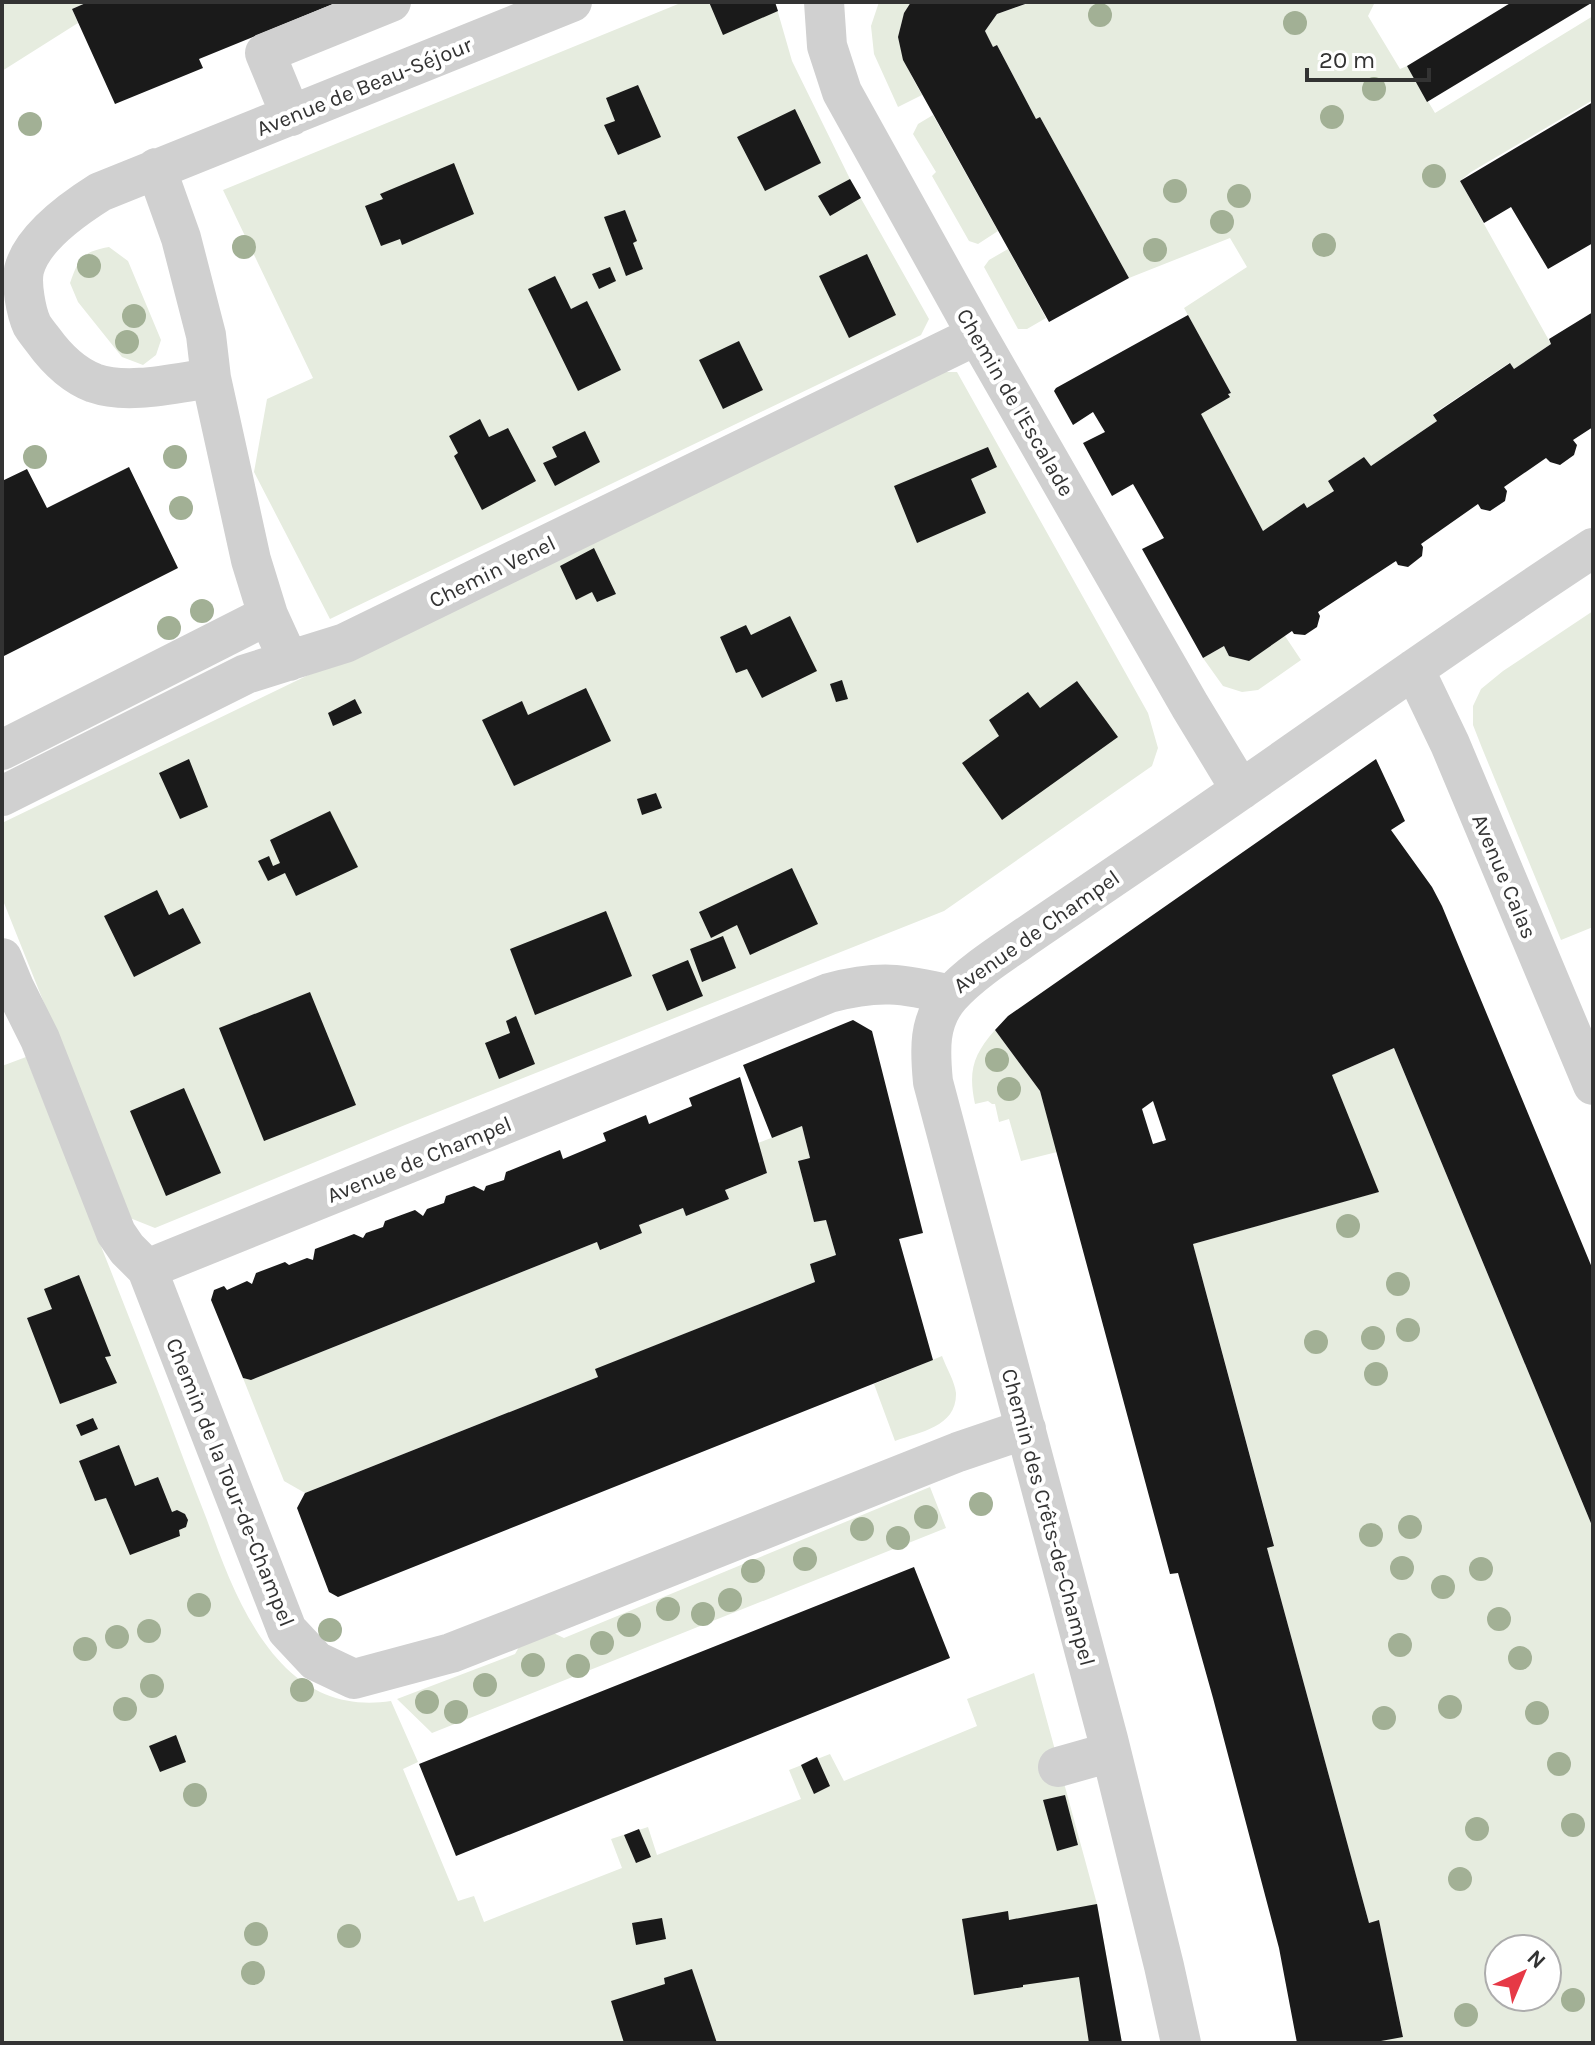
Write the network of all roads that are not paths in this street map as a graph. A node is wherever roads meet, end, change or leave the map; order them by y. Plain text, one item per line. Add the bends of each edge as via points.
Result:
1 (391, 2) edge
2 (572, 2) edge
3 (824, 2) edge
4 (503, 15) edge
5 (291, 116) junction
6 (156, 168) junction
7 (977, 335) junction
8 (211, 378) junction
9 (1593, 548) edge
10 (268, 615) junction
11 (289, 661) junction
12 (1414, 669) junction
13 (2, 750) edge
14 (1241, 790) junction
15 (2, 796) edge
16 (6, 981) edge
17 (951, 995) junction
18 (1593, 1085) edge
19 (147, 1269) junction
20 (1026, 1429) junction
21 (1111, 1752) junction
22 (1058, 1767) dead end
23 (1181, 2043) edge

1 - 5 street via 265,53
2 - 4 street, Avenue de Beau-Séjour
3 - 7 street, Chemin de l'Escalade via 827,46 842,92
4 - 5 street, Avenue de Beau-Séjour
5 - 6 street, Avenue de Beau-Séjour
6 - 8 street via 206,335
6 - 8 street, Avenue de Beau-Séjour via 100,192 50,231 24,271 24,297 32,324 48,348 72,372 96,383 128,388
7 - 11 street, Chemin Venel via 345,643
7 - 14 street, Chemin de l'Escalade
8 - 10 street
9 - 12 street, Avenue de Champel
10 - 11 street
10 - 13 street
11 - 15 street, Chemin Venel via 246,674
12 - 14 street, Avenue de Champel
12 - 18 street, Avenue Calas
14 - 17 street, Avenue de Champel via 1007,950
16 - 19 street, Chemin de la Tour-de-Champel via 40,1039 116,1233
17 - 19 street, Avenue de Champel via 894,984 829,993
17 - 20 street, Chemin des Crêts-de-Champel via 932,1035 933,1082
19 - 20 street, Chemin de la Tour-de-Champel via 287,1630 316,1661 354,1679 465,1648
20 - 21 street, Chemin des Crêts-de-Champel
21 - 22 street
21 - 23 street, Chemin des Crêts-de-Champel

